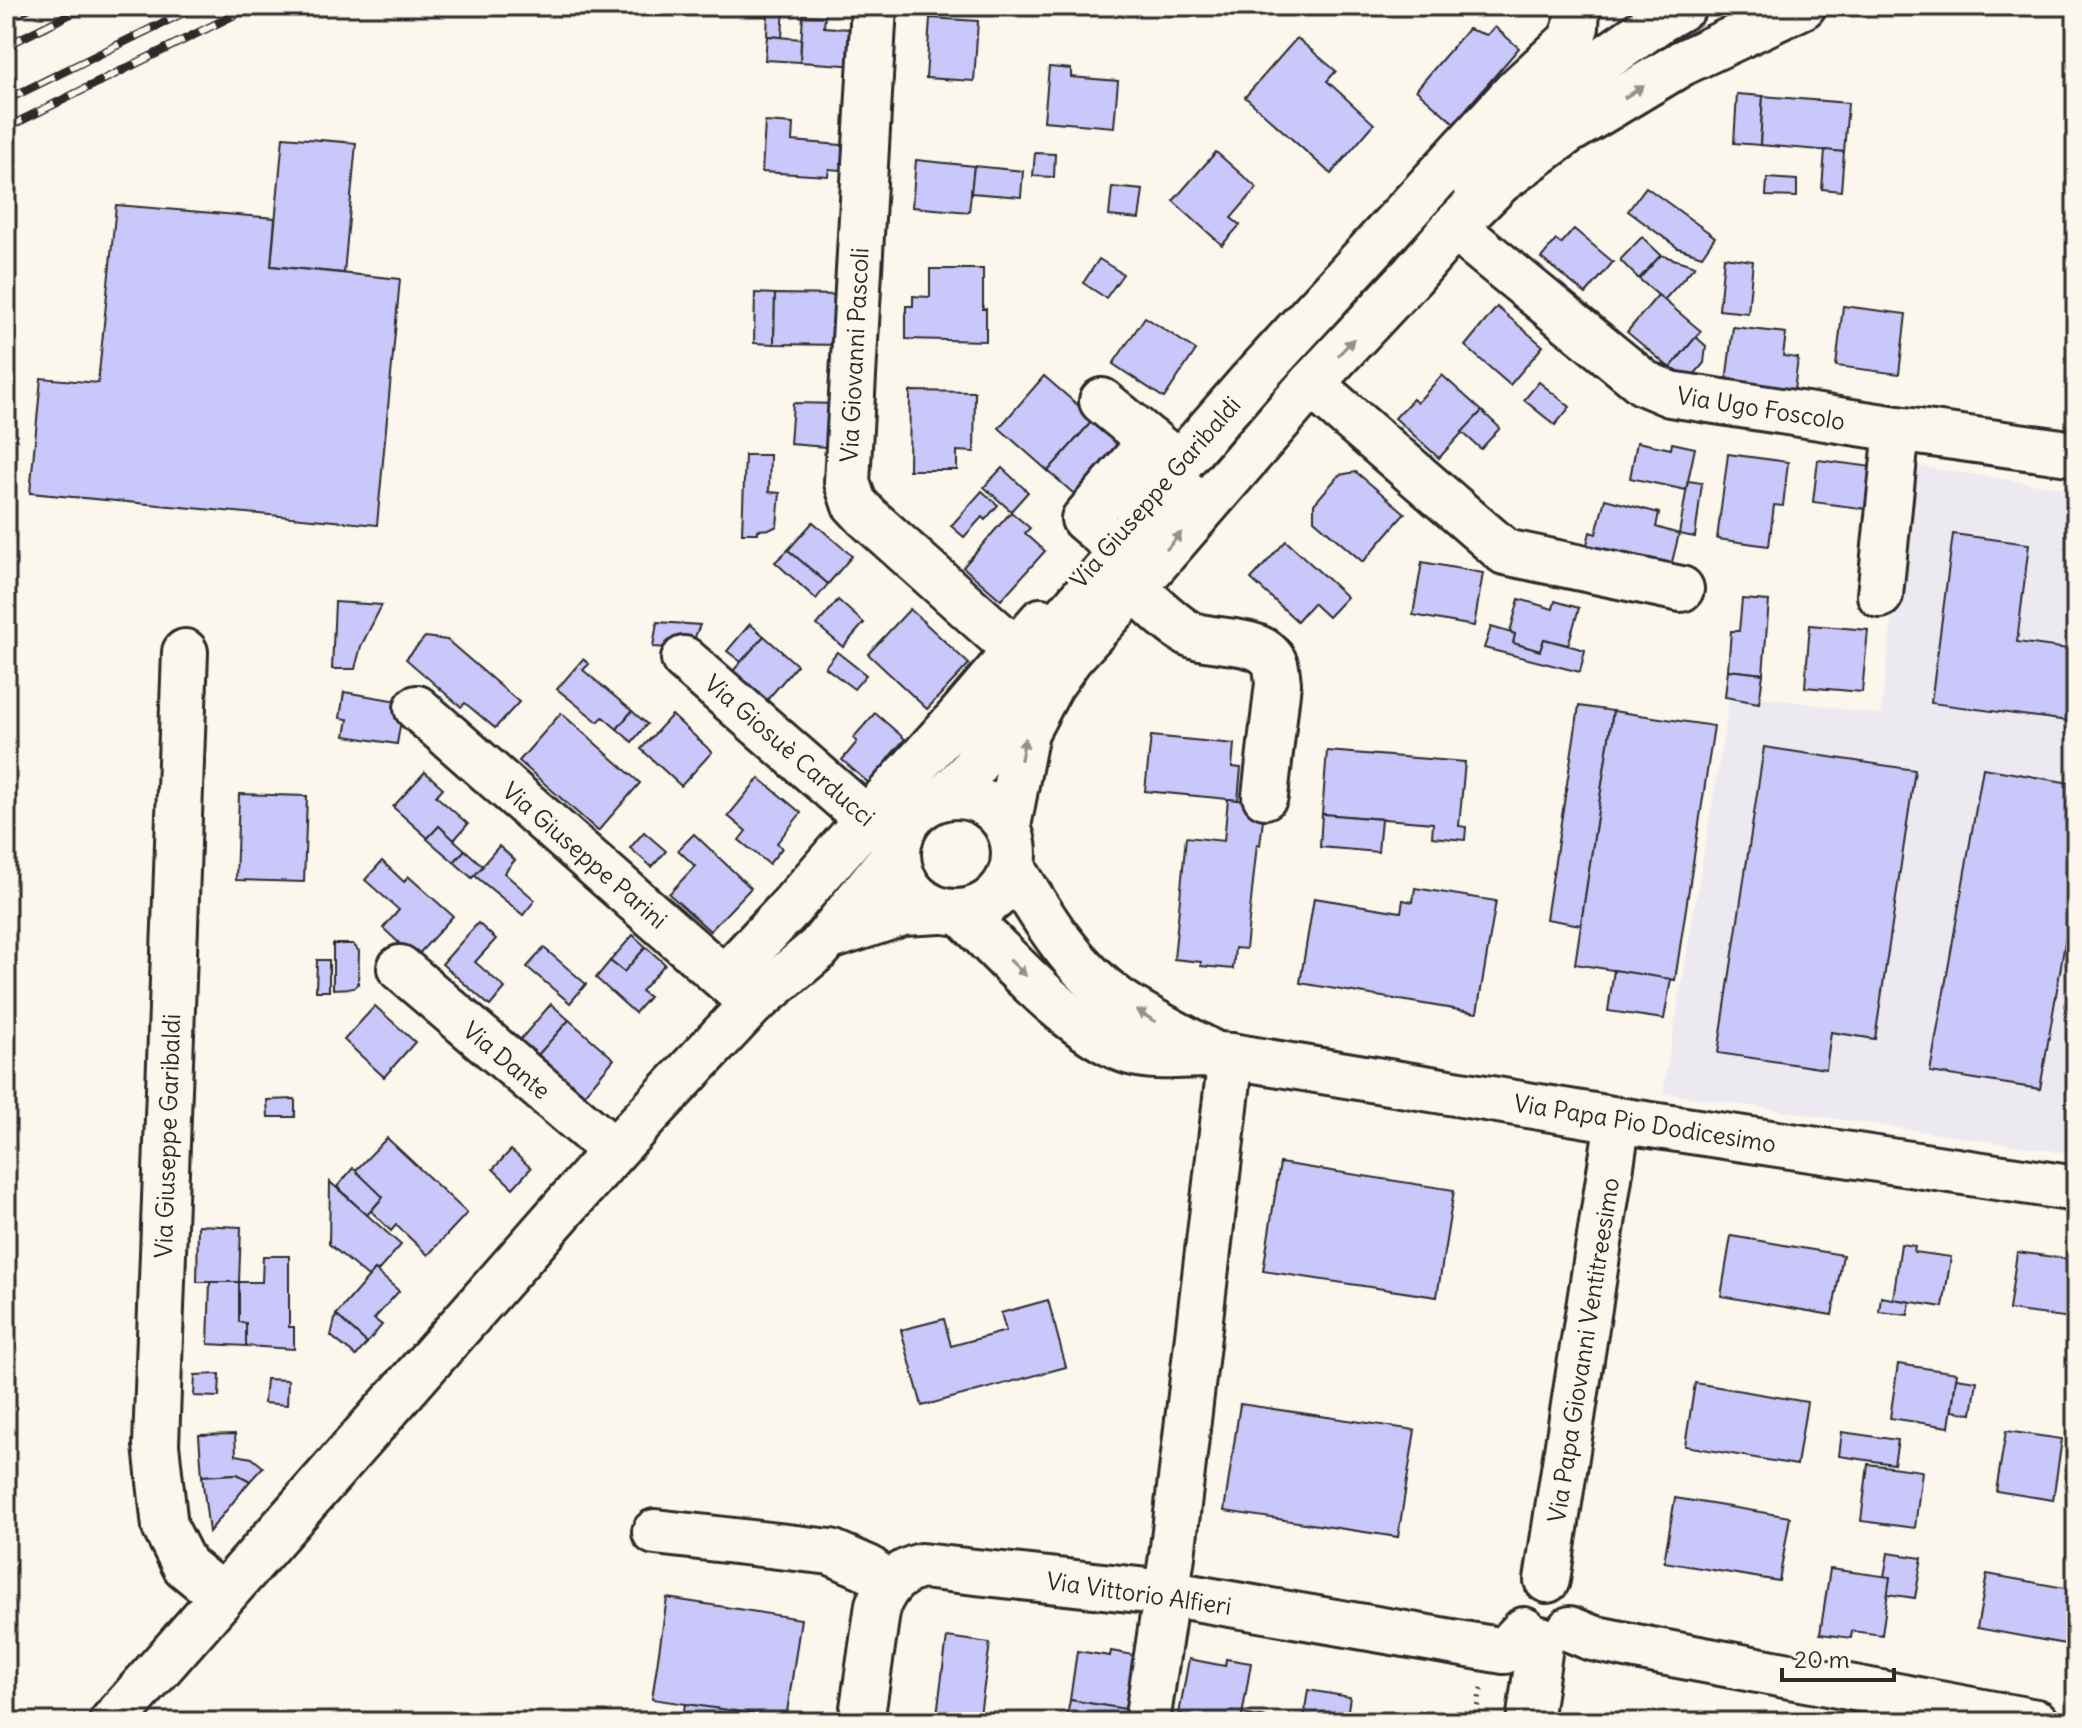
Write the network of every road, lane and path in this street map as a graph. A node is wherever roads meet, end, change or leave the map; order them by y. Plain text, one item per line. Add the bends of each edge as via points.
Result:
1 (874, 6) edge
2 (1577, 6) edge
3 (1684, 6) edge
4 (1803, 6) edge
5 (1562, 112) junction
6 (1468, 164) junction
7 (1454, 227) junction
8 (1311, 384) junction
9 (1102, 401) dead end
10 (1897, 429) junction
11 (2076, 454) edge
12 (1174, 460) junction
13 (1122, 561) junction
14 (1681, 589) dead end
15 (1880, 595) dead end
16 (185, 652) dead end
17 (1011, 656) junction
18 (684, 659) dead end
19 (417, 708) dead end
20 (947, 796) junction
21 (1265, 796) dead end
22 (888, 835) junction
23 (1011, 847) junction
24 (951, 912) junction
25 (830, 937) junction
26 (400, 968) dead end
27 (738, 991) junction
28 (1222, 1055) junction
29 (1618, 1120) junction
30 (614, 1151) junction
31 (2076, 1189) edge
32 (655, 1532) dead end
33 (889, 1585) junction
34 (1166, 1593) junction
35 (222, 1596) junction
36 (1545, 1633) junction
37 (1872, 1707) edge
38 (112, 1722) edge
39 (861, 1722) edge
40 (1147, 1722) edge
41 (1529, 1722) edge
42 (2036, 1722) edge

1 - 17 street, Via Giovanni Pascoli via 847,482 854,503 867,517
2 - 6 street, Via Giuseppe Garibaldi via 1570,41 1516,91
3 - 5 street via 1660,20
5 -> 4 street
5 - 6 street, Via Giuseppe Garibaldi via 1528,118
5 - 7 street, Via Giuseppe Garibaldi
6 - 12 street, Via Giuseppe Garibaldi via 1324,326
8 -> 7 street, Via Giuseppe Garibaldi
7 - 10 street, Via Ugo Foscolo via 1644,383 1670,394
13 -> 8 street, Via Giuseppe Garibaldi
8 - 14 street via 1505,552
9 - 12 street
10 - 11 street, Via Ugo Foscolo
10 - 15 street
12 - 13 street, Via Giuseppe Garibaldi
13 - 17 street, Via Giuseppe Garibaldi via 1045,641
13 - 21 street via 1184,631 1251,645 1268,653 1276,665
23 -> 13 street, Via Giuseppe Garibaldi via 1026,732
16 - 35 street, Via Giuseppe Garibaldi via 156,1445 165,1527 185,1566
17 - 20 street, Via Giuseppe Garibaldi via 1015,686 990,742
17 - 22 street, Via Giuseppe Garibaldi via 960,716
18 - 22 street, Via Giosuè Carducci
19 - 27 street, Via Giuseppe Parini
20 - 22 street, Via Giuseppe Garibaldi via 920,808
20 - 23 street via 971,797 992,808
22 - 24 street via 902,877 917,898
22 - 25 street, Via Giuseppe Garibaldi
22 - 27 street, Via Giuseppe Garibaldi via 789,909
23 - 24 street, Via Giuseppe Garibaldi via 1003,890 985,905
28 -> 23 street, Via Papa Pio Dodicesimo via 1116,998 1085,971 1050,930
24 - 25 street, Via Giuseppe Garibaldi via 903,913
24 -> 28 street, Via Papa Pio Dodicesimo via 1069,1016 1113,1045 1162,1057
25 - 27 street, Via Giuseppe Garibaldi
26 - 30 street, Via Dante
27 - 30 street, Via Giuseppe Garibaldi
28 - 29 street, Via Papa Pio Dodicesimo
28 - 34 street
29 - 31 street, Via Papa Pio Dodicesimo
29 - 36 street, Via Papa Giovanni Ventitreesimo via 1547,1580 1571,1593 1576,1616
30 - 35 street, Via Giuseppe Garibaldi
32 - 33 street via 831,1552 868,1568
33 - 34 street, Via Vittorio Alfieri via 905,1570 921,1566
33 - 39 street via 878,1605
34 - 36 street, Via Vittorio Alfieri via 1504,1651
34 - 40 street
35 - 38 street, Via Giuseppe Garibaldi
36 - 37 street via 1592,1638
36 - 41 street
37 - 42 street

